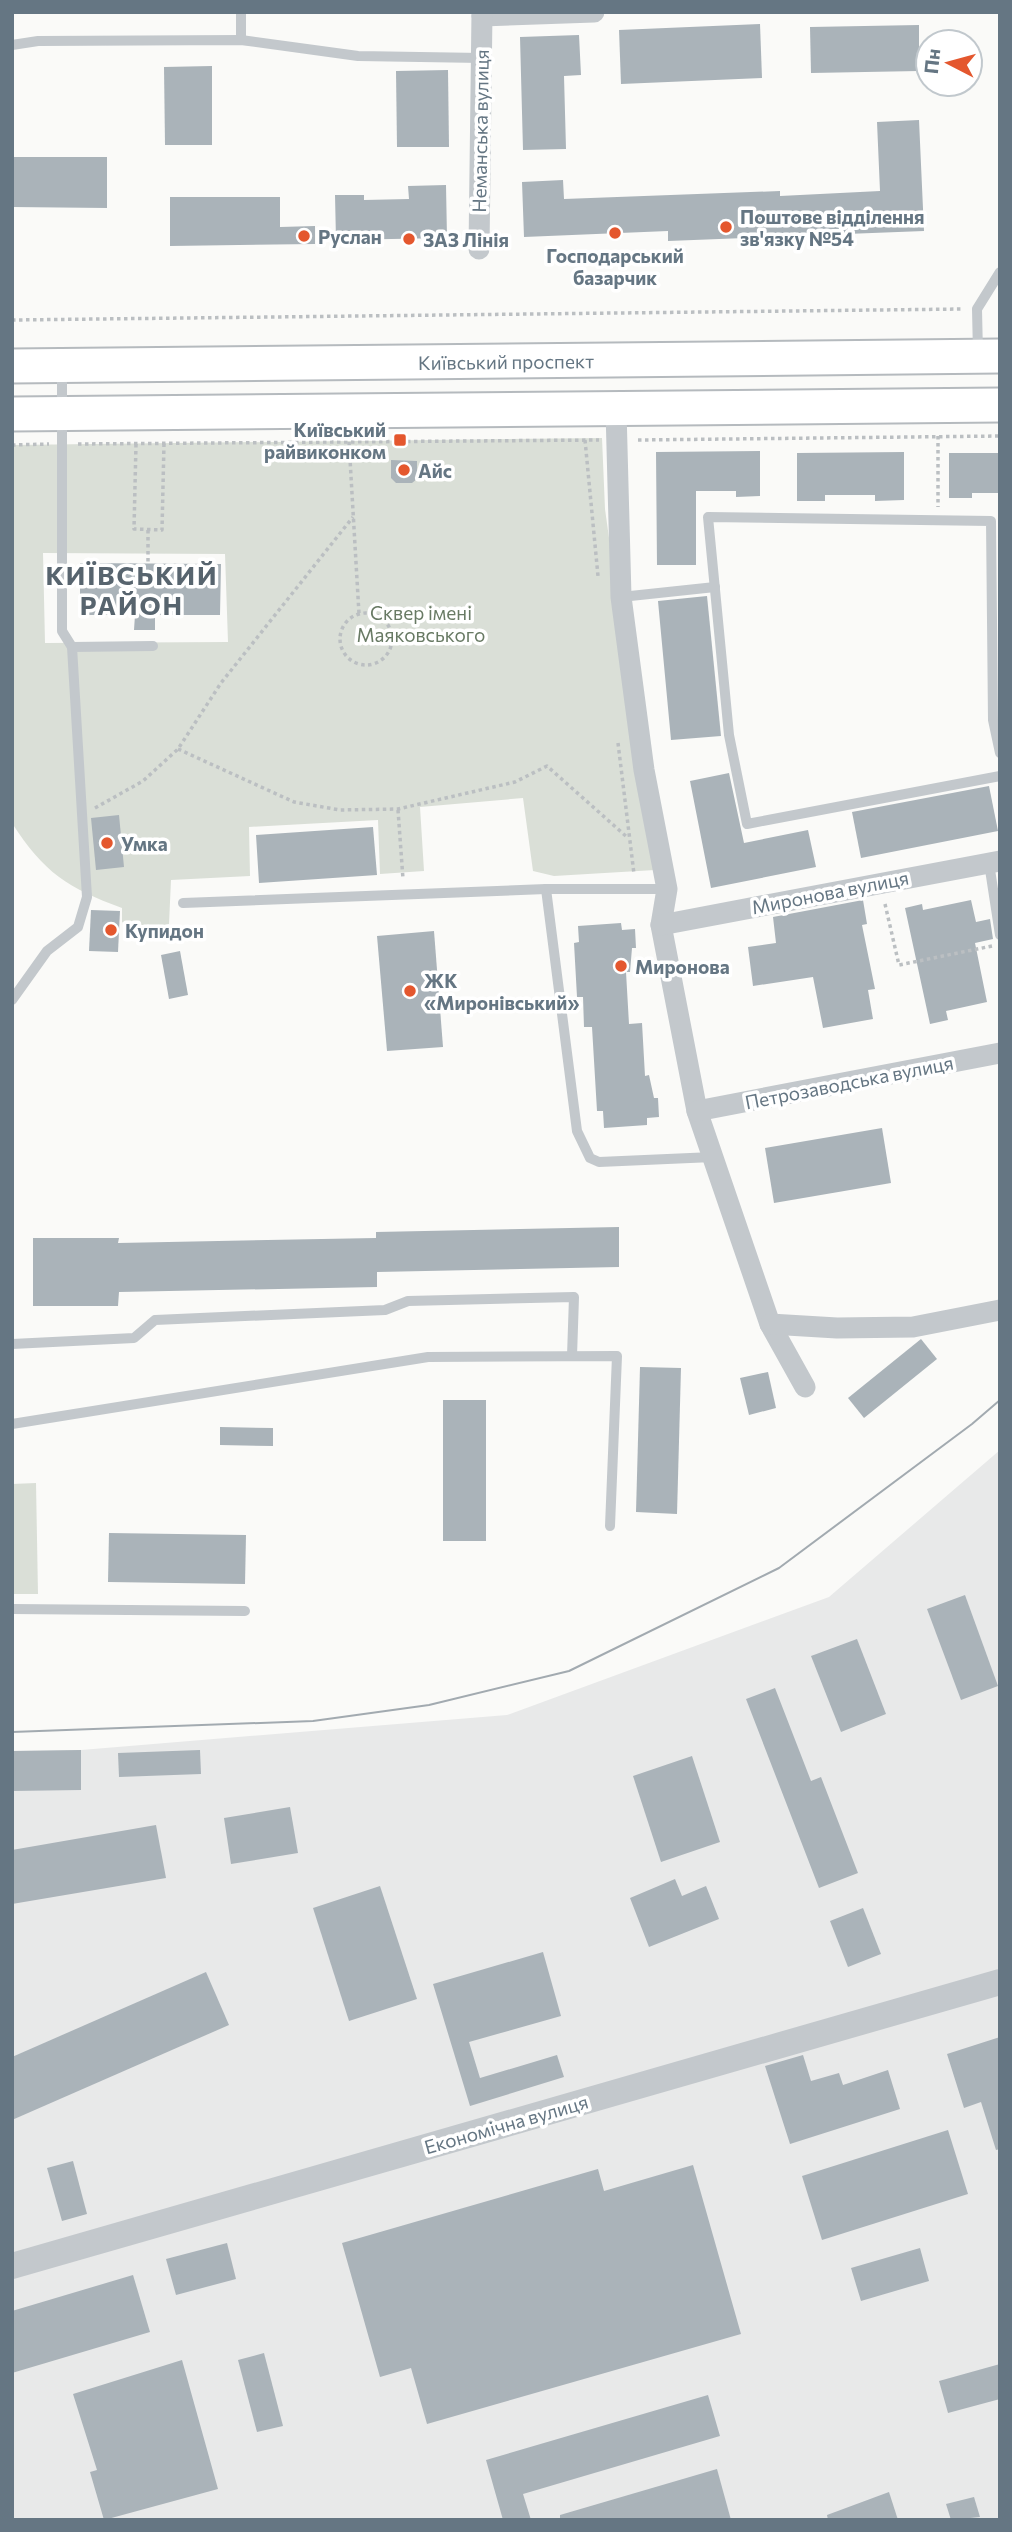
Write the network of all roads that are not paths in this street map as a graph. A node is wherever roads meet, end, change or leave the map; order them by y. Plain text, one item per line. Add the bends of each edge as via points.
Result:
1 (241, 12) edge
2 (594, 12) edge
3 (482, 14) edge
4 (241, 40) junction
5 (12, 45) edge
6 (482, 58) junction
7 (479, 249) dead end
8 (1000, 272) edge
9 (989, 356) edge
10 (62, 365) junction
11 (12, 366) edge
12 (1000, 405) edge
13 (12, 414) edge
14 (616, 425) junction
15 (62, 429) junction
16 (715, 587) junction
17 (621, 597) junction
18 (153, 646) dead end
19 (72, 647) junction
20 (996, 673) edge
21 (1000, 753) edge
22 (1000, 776) edge
23 (995, 862) edge
24 (546, 889) junction
25 (667, 889) junction
26 (183, 903) dead end
27 (660, 925) junction
28 (1000, 935) edge
29 (12, 1000) edge
30 (1000, 1053) edge
31 (697, 1111) junction
32 (713, 1157) junction
33 (1000, 1310) edge
34 (770, 1324) junction
35 (12, 1344) edge
36 (572, 1356) junction
37 (805, 1387) dead end
38 (12, 1424) edge
39 (610, 1526) dead end
40 (12, 1609) edge
41 (244, 1611) dead end
42 (1000, 1982) edge
43 (12, 2266) edge

1 - 4 lane
2 - 3 street
3 - 6 street, Неманська вулиця
4 - 5 lane
4 - 6 lane via 358,56
6 - 7 street, Неманська вулиця
8 - 9 lane via 976,309
9 - 10 main road, Київський проспект
10 - 11 main road, Київський проспект
10 - 15 lane
12 - 14 main road
13 - 15 main road
14 - 15 main road
14 - 17 street
15 - 19 lane via 62,631
16 - 17 lane
16 - 20 lane via 708,517 991,521
16 - 22 lane via 729,735 747,824
17 - 25 street via 644,770
18 - 19 lane
19 - 29 lane via 87,897 78,927 47,951
20 - 21 lane via 993,720
23 - 27 street, Миронова вулиця
23 - 28 lane
24 - 25 lane
24 - 26 lane
24 - 32 lane via 581,1144 590,1158 599,1161
25 - 27 street
27 - 31 street
30 - 31 street, Петрозаводська вулиця
31 - 32 street
32 - 34 street
33 - 34 street via 913,1327
34 - 37 street
35 - 36 lane via 134,1338 155,1320 384,1310 408,1301 574,1297
36 - 38 lane via 428,1357
36 - 39 lane via 617,1356
40 - 41 lane
42 - 43 street, Економічна вулиця

